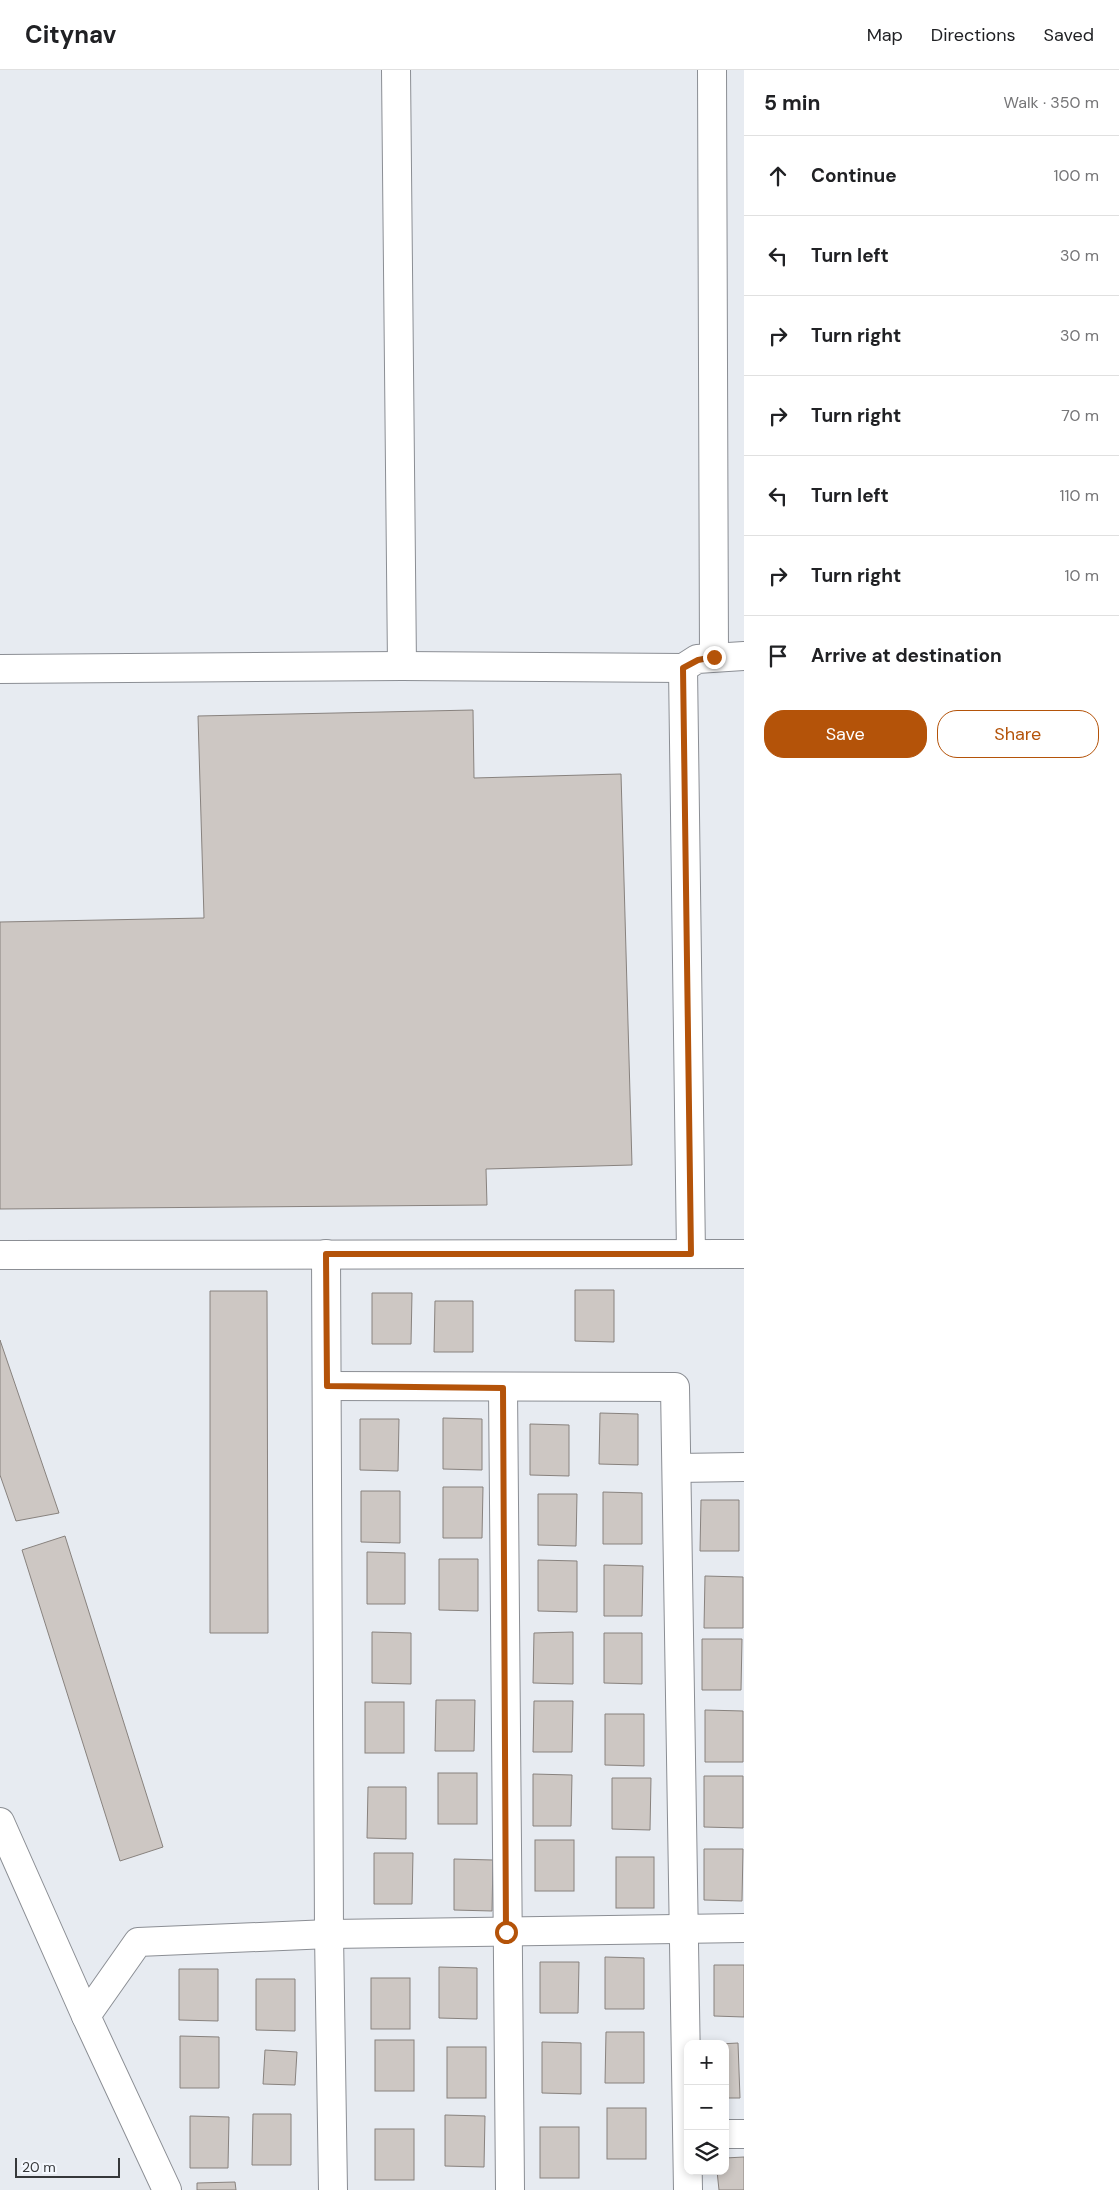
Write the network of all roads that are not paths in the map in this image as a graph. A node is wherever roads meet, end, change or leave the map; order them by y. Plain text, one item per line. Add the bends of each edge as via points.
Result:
1 (396, 70) edge
2 (712, 70) edge
3 (744, 656) edge
4 (714, 657) junction
5 (402, 666) junction
6 (683, 668) junction
7 (0, 669) edge
8 (326, 1254) junction
9 (691, 1254) junction
10 (744, 1254) edge
11 (0, 1255) edge
12 (327, 1386) junction
13 (503, 1388) junction
14 (677, 1468) junction
15 (744, 1468) edge
16 (0, 1822) edge
17 (744, 1928) edge
18 (682, 1929) junction
19 (506, 1932) junction
20 (329, 1934) junction
21 (86, 2016) junction
22 (687, 2130) edge
23 (729, 2134) edge
24 (744, 2134) edge
25 (688, 2175) edge
26 (167, 2190) edge
27 (333, 2190) edge
28 (510, 2190) edge
29 (688, 2190) edge

1 - 5 street
2 - 4 street
3 - 4 street
4 - 6 street via 698,660
5 - 6 street
5 - 7 street
6 - 9 street
8 - 9 street
8 - 11 street
8 - 12 street
9 - 10 street
12 - 13 street
12 - 20 street
13 - 14 street via 675,1387
13 - 19 street
14 - 15 street
14 - 18 street
16 - 21 street
17 - 18 street
18 - 19 street
18 - 22 street
19 - 20 street
19 - 28 street
20 - 21 street via 138,1942
20 - 27 street
21 - 26 street
23 - 24 street
25 - 29 street

